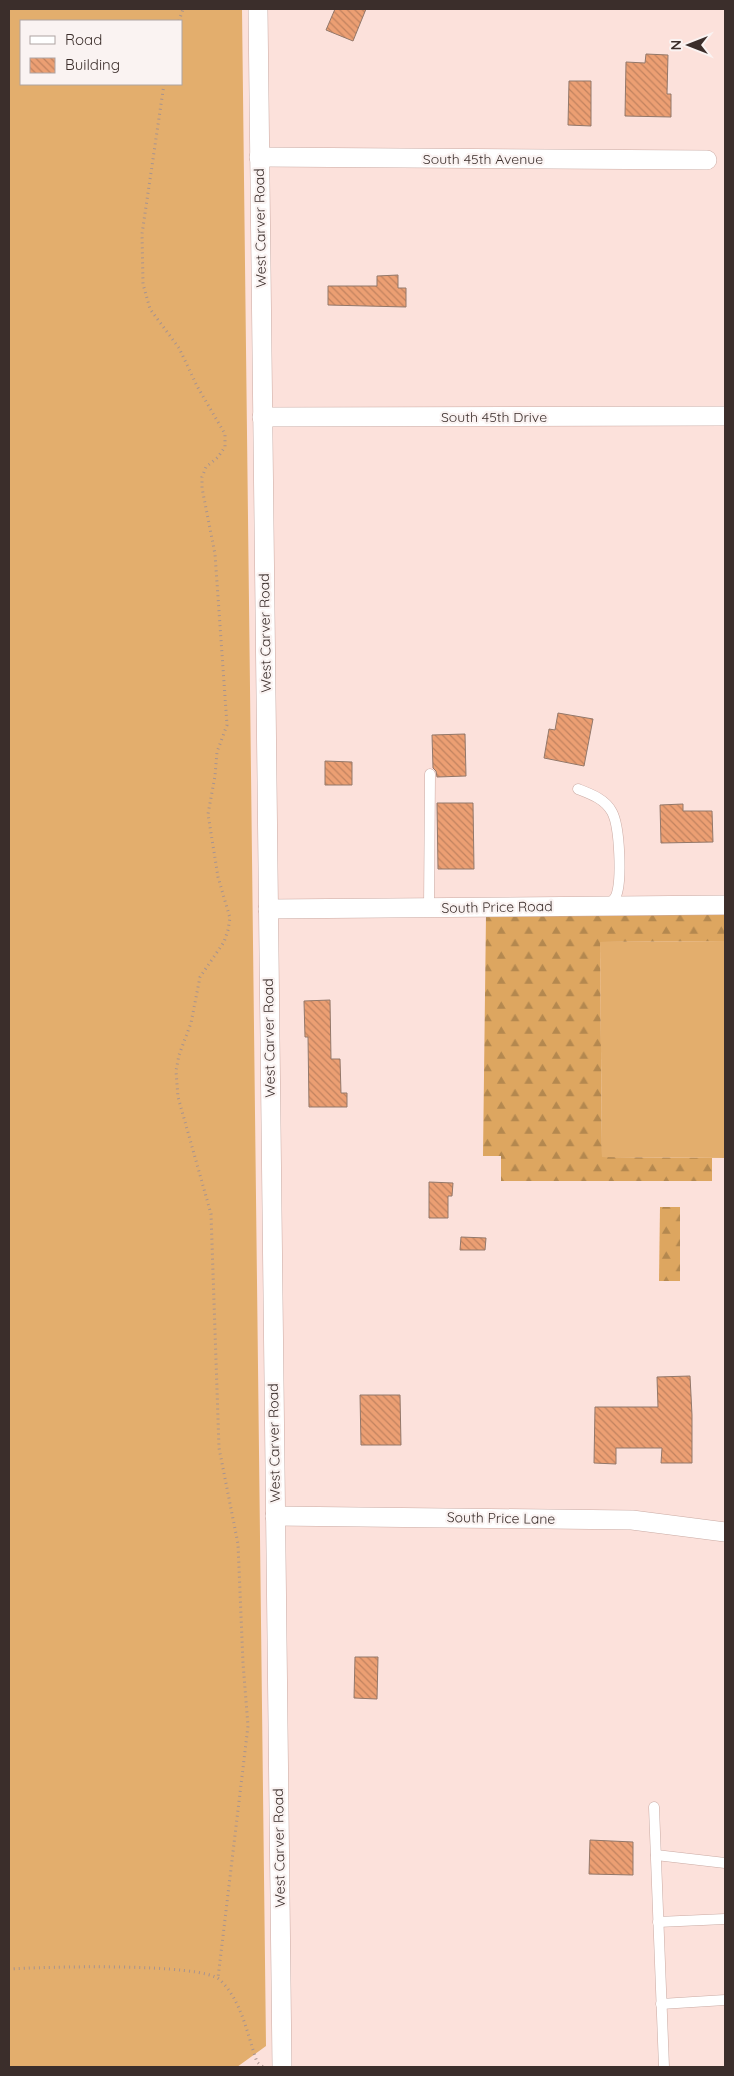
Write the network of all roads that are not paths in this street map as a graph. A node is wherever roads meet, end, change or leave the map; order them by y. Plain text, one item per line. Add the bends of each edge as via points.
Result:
1 (258, 9) edge
2 (259, 157) junction
3 (707, 160) dead end
4 (725, 416) edge
5 (262, 417) junction
6 (430, 774) dead end
7 (578, 789) dead end
8 (725, 905) edge
9 (609, 906) junction
10 (429, 908) junction
11 (268, 909) junction
12 (288, 1516) junction
13 (725, 1532) edge
14 (654, 1807) dead end
15 (656, 1855) junction
16 (725, 1863) edge
17 (725, 1919) edge
18 (658, 1922) junction
19 (725, 2000) edge
20 (662, 2004) junction
21 (282, 2067) edge
22 (664, 2067) edge

1 - 2 street, West Carver Road
2 - 3 street, South 45th Avenue
2 - 5 street, West Carver Road
4 - 5 street, South 45th Drive
5 - 11 street, West Carver Road
6 - 10 lane
7 - 9 lane via 598,798 612,812 618,835 619,880 616,895
8 - 9 street, South Price Road
9 - 10 street, South Price Road
10 - 11 street, South Price Road
11 - 12 street, West Carver Road
12 - 13 street, South Price Lane via 632,1520
12 - 21 street, West Carver Road
14 - 15 lane
15 - 16 lane
15 - 18 lane
17 - 18 lane
18 - 20 lane
19 - 20 lane
20 - 22 lane

